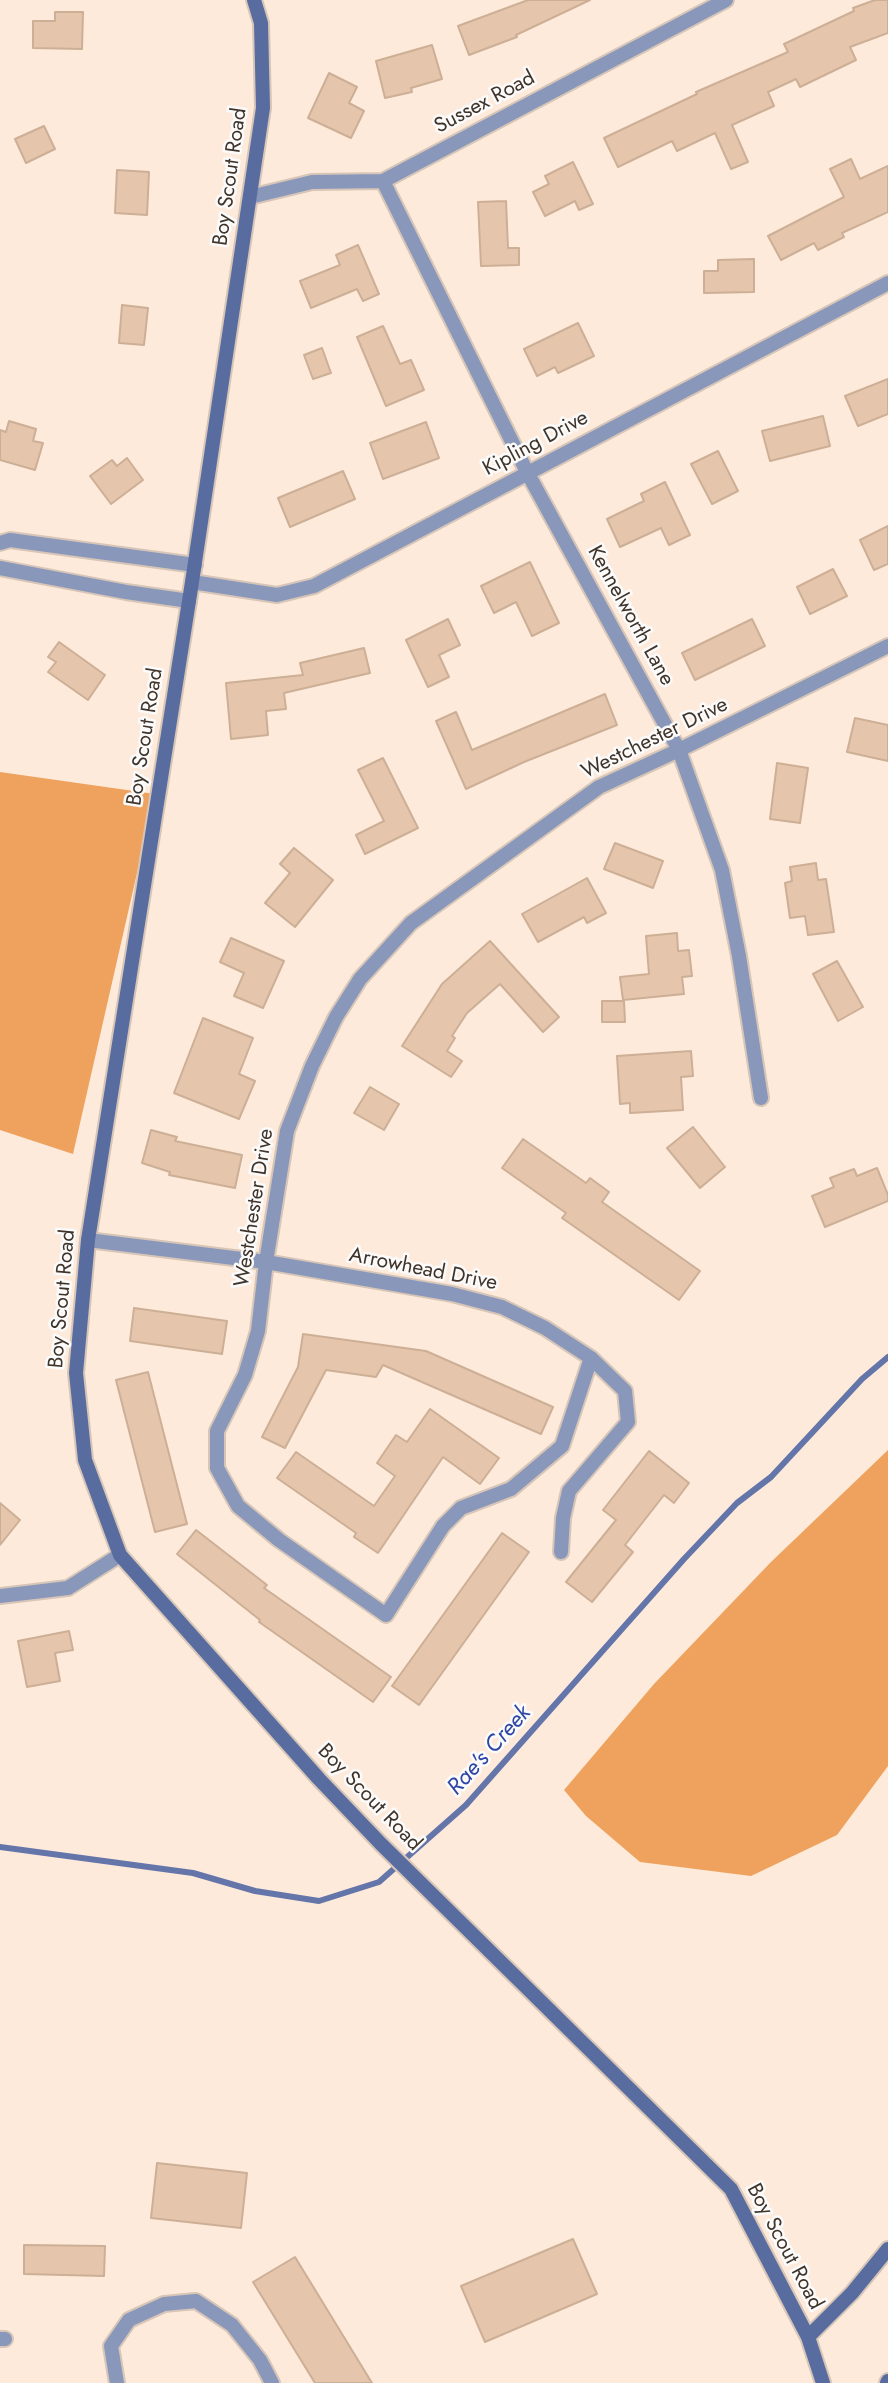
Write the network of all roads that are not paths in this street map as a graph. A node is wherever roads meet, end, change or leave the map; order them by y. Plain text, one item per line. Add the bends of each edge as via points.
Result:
1 (254, 0) edge
2 (726, 0) edge
3 (383, 181) junction
4 (250, 197) junction
5 (888, 283) edge
6 (527, 472) junction
7 (0, 543) edge
8 (195, 565) junction
9 (0, 568) edge
10 (192, 582) junction
11 (188, 601) junction
12 (888, 646) edge
13 (680, 750) junction
14 (761, 1098) dead end
15 (88, 1240) junction
16 (266, 1262) junction
17 (591, 1359) junction
18 (561, 1552) dead end
19 (120, 1555) junction
20 (0, 1596) edge
21 (888, 2249) edge
22 (808, 2337) junction
23 (117, 2383) edge
24 (272, 2383) edge
25 (823, 2383) edge

1 - 4 street, Boy Scout Road via 261,23 263,108
2 - 3 street, Sussex Road
3 - 4 street, Sussex Road via 312,182
3 - 6 street, Kennelworth Lane
4 - 8 street, Boy Scout Road
5 - 6 street, Kipling Drive
6 - 10 street, Kipling Drive via 314,586 277,595
6 - 13 street, Kennelworth Lane
7 - 8 street via 9,540
8 - 10 street, Boy Scout Road
9 - 11 street
10 - 11 street, Boy Scout Road
11 - 15 street, Boy Scout Road
12 - 13 street, Westchester Drive
13 - 14 street, Kennelworth Lane via 722,870
13 - 16 street, Westchester Drive via 599,787 411,923 360,979 312,1066 287,1131
15 - 16 street, Arrowhead Drive
15 - 19 street, Boy Scout Road via 76,1373 85,1460
16 - 17 street, Arrowhead Drive via 453,1294 502,1307 545,1328
16 - 17 street, Westchester Drive via 258,1331 245,1375 217,1431 217,1468 238,1506 386,1615 443,1526 461,1508 511,1489 562,1446
17 - 18 street, Arrowhead Drive via 625,1391 628,1422 569,1492
19 - 20 street via 68,1588
19 - 22 street, Boy Scout Road via 381,1844 731,2189
21 - 22 street
22 - 25 street, Boy Scout Road
23 - 24 street via 111,2346 129,2320 164,2304 196,2301 232,2325

